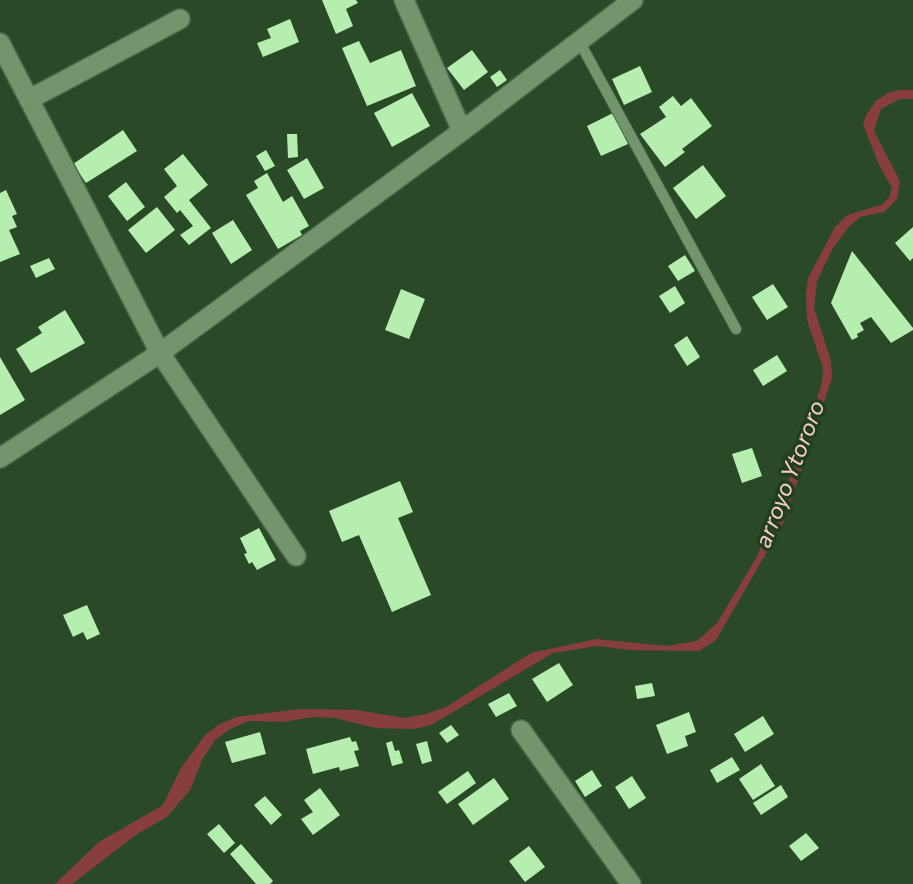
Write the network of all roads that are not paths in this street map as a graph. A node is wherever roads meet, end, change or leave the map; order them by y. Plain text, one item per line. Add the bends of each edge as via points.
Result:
1 (404, 0) edge
2 (633, 0) edge
3 (180, 19) dead end
4 (578, 41) junction
5 (0, 43) edge
6 (30, 99) junction
7 (462, 131) junction
8 (736, 329) dead end
9 (160, 353) junction
10 (0, 458) edge
11 (296, 556) dead end
12 (521, 730) dead end
13 (631, 884) edge

1 - 7 street
2 - 4 street
3 - 6 street
4 - 7 street
4 - 8 lane
5 - 6 street
6 - 9 street
7 - 9 street
9 - 10 street
9 - 11 street
12 - 13 street

